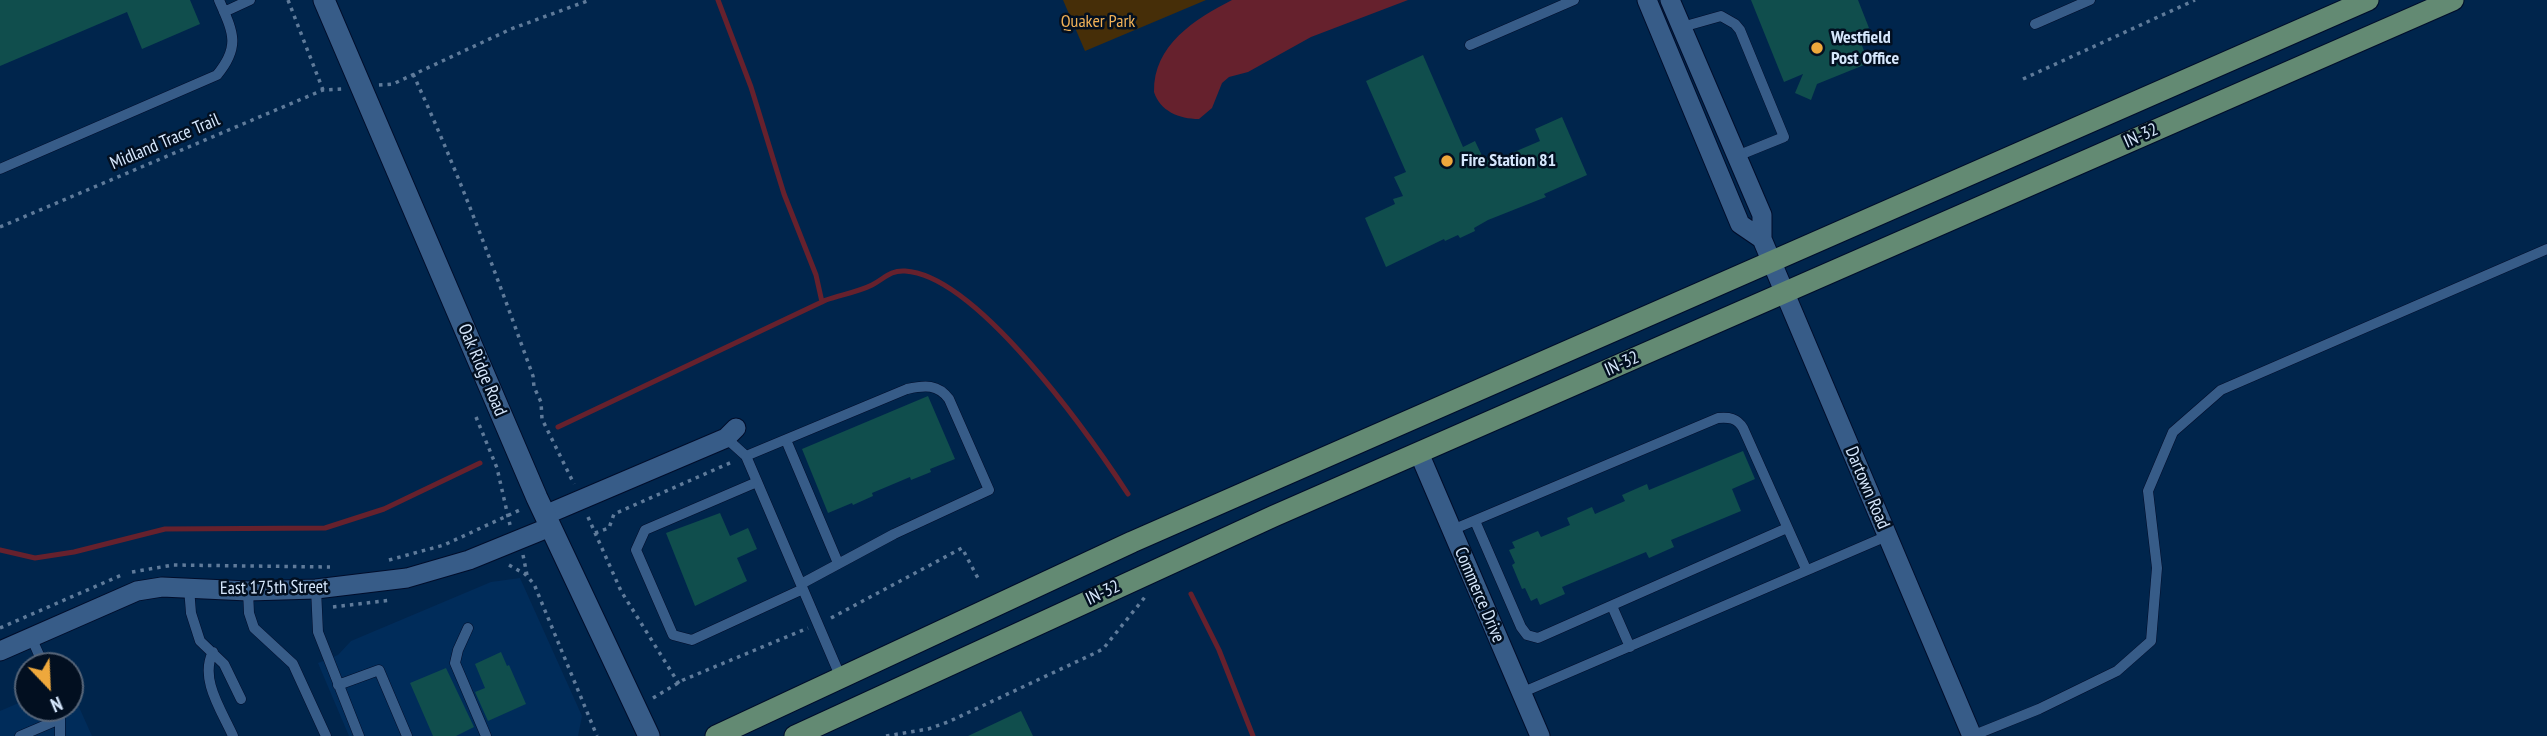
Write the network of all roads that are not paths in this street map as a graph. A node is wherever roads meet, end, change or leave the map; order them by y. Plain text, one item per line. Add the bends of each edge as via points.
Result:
1 (219, 0) edge
2 (250, 0) edge
3 (324, 0) edge
4 (1574, 0) edge
5 (1647, 0) edge
6 (1670, 0) edge
7 (2368, 0) edge
8 (2453, 0) edge
9 (2083, 1) edge
10 (224, 12) junction
11 (2035, 24) dead end
12 (1682, 27) junction
13 (1470, 45) dead end
14 (1737, 156) junction
15 (0, 169) edge
16 (1762, 239) junction
17 (2547, 249) edge
18 (1771, 262) junction
19 (1784, 293) junction
20 (731, 433) joint
21 (786, 440) junction
22 (1419, 453) junction
23 (746, 456) junction
24 (757, 482) junction
25 (545, 515) junction
26 (1475, 521) junction
27 (1787, 528) junction
28 (1452, 530) junction
29 (1887, 536) junction
30 (838, 564) junction
31 (1806, 569) junction
32 (802, 586) junction
33 (189, 588) junction
34 (248, 591) junction
35 (316, 599) junction
36 (1612, 606) junction
37 (468, 628) dead end
38 (31, 637) junction
39 (1630, 647) junction
40 (0, 651) edge
41 (38, 652) edge
42 (213, 652) junction
43 (841, 678) junction
44 (338, 685) junction
45 (1521, 693) junction
46 (241, 699) dead end
47 (44, 722) edge
48 (20, 736) edge
49 (233, 736) edge
50 (326, 736) edge
51 (359, 736) edge
52 (407, 736) edge
53 (486, 736) edge
54 (649, 736) edge
55 (716, 736) edge
56 (795, 736) edge
57 (1539, 736) edge
58 (1972, 736) edge

1 - 10 lane
2 - 10 lane
3 - 25 street, Oak Ridge Road
4 - 13 lane
5 - 16 street, Dartown Road via 1740,224
6 - 12 street, Dartown Road
7 - 18 main road, IN-32
8 - 19 main road, IN-32
9 - 11 lane
10 - 15 lane via 234,41 230,59 217,75
12 - 14 street, Dartown Road
12 - 14 lane via 1721,16 1735,24 1784,137
14 - 16 street, Dartown Road via 1762,215
16 - 18 street, Dartown Road
17 - 58 lane via 2221,390 2173,432 2148,491 2157,568 2151,641 2117,671
18 - 19 street, Dartown Road
18 - 43 main road, IN-32 via 1132,542
19 - 22 main road, IN-32
19 - 29 street, Dartown Road
20 - 23 lane
20 - 25 street, East 175th Street
21 - 23 lane
21 - 30 lane
21 - 30 lane via 907,389 931,386 949,399 989,490
22 - 28 street, Commerce Drive
22 - 56 main road, IN-32 via 1121,584
23 - 24 lane
24 - 32 lane
24 - 32 lane via 645,530 636,550 673,635 692,640
25 - 35 street, East 175th Street via 469,560
25 - 54 street, Oak Ridge Road
26 - 27 lane via 1727,417 1743,428
26 - 28 lane
26 - 36 lane via 1527,635 1546,636
27 - 31 lane
27 - 36 lane
28 - 45 street, Commerce Drive
29 - 31 lane
29 - 58 street, Dartown Road
30 - 32 lane
31 - 39 lane
32 - 43 lane
33 - 34 street, East 175th Street
33 - 38 street, East 175th Street via 137,592
33 - 42 lane via 200,641
34 - 35 street, East 175th Street
34 - 50 lane via 254,628 293,664
35 - 44 lane via 317,632
36 - 39 lane
37 - 53 lane via 455,663
38 - 40 street, East 175th Street
38 - 41 lane
39 - 45 lane
42 - 46 lane
42 - 49 lane via 209,680
43 - 55 main road, IN-32
44 - 51 lane
44 - 52 lane via 379,670
45 - 57 street, Commerce Drive
47 - 48 lane

